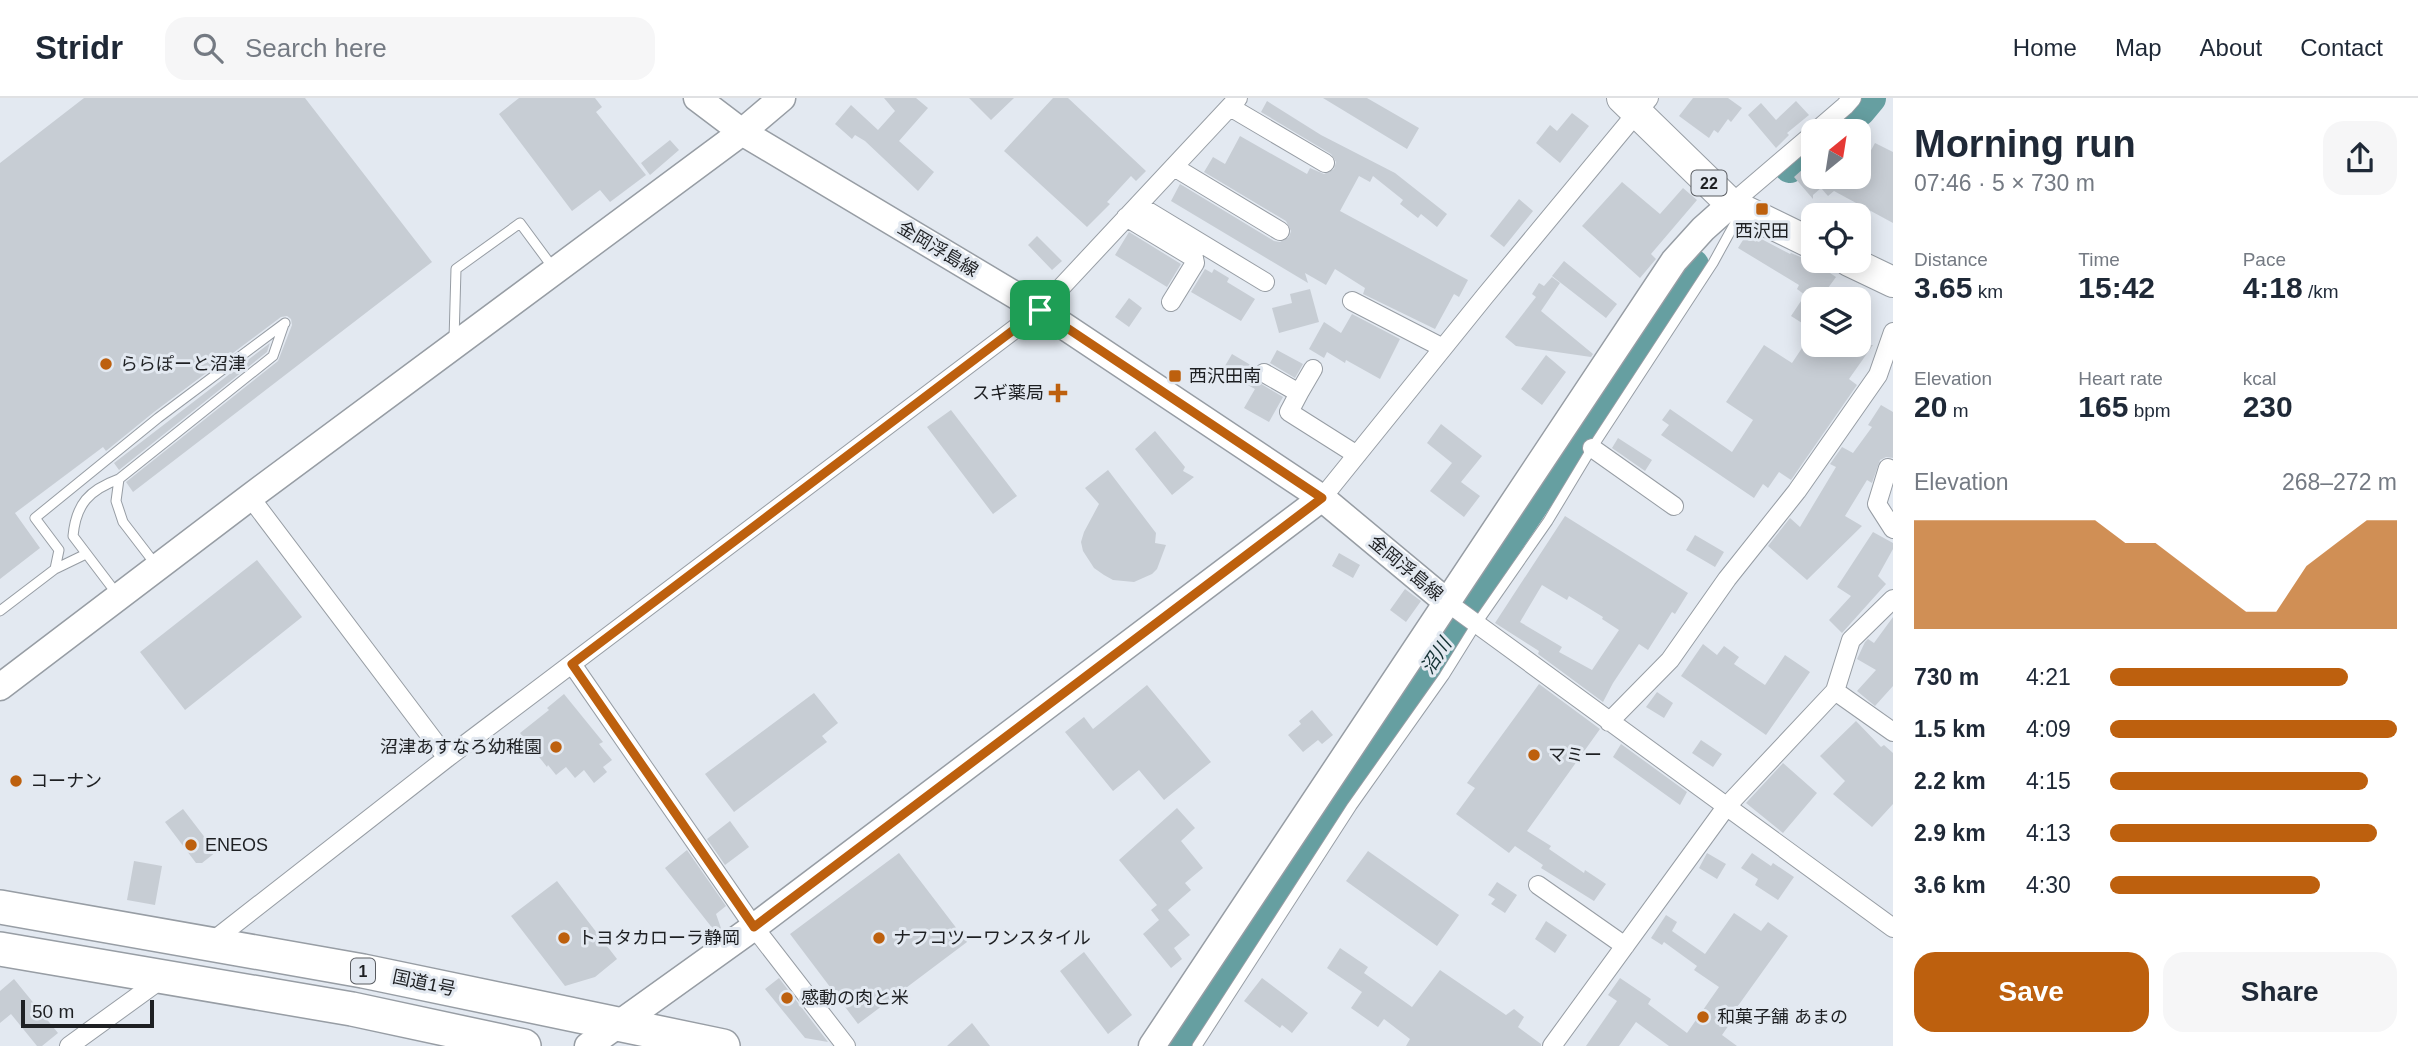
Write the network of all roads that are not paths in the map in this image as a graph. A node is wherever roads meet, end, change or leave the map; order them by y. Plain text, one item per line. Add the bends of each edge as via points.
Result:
1 (697, 98) edge
2 (782, 98) edge
3 (1852, 98) edge
4 (1234, 103) edge
5 (1636, 103) edge
6 (1831, 119) edge
7 (742, 132) junction
8 (1801, 146) edge
9 (1325, 163) dead end
10 (1174, 167) junction
11 (1737, 206) junction
12 (1132, 211) junction
13 (1280, 231) dead end
14 (1801, 238) edge
15 (555, 271) junction
16 (1871, 272) edge
17 (1265, 282) dead end
18 (1893, 282) edge
19 (1352, 301) dead end
20 (1171, 302) dead end
21 (1040, 310) junction
22 (1893, 332) edge
23 (454, 345) junction
24 (1443, 348) junction
25 (1313, 369) dead end
26 (1264, 373) dead end
27 (1299, 393) junction
28 (1592, 448) junction
29 (1357, 454) junction
30 (1888, 468) dead end
31 (119, 479) junction
32 (250, 496) junction
33 (1322, 498) junction
34 (1674, 506) dead end
35 (1893, 529) edge
36 (86, 554) junction
37 (158, 568) junction
38 (55, 569) junction
39 (119, 597) junction
40 (1893, 599) edge
41 (1448, 603) junction
42 (0, 611) edge
43 (1477, 623) junction
44 (572, 664) junction
45 (0, 687) edge
46 (1835, 691) junction
47 (1609, 722) junction
48 (1893, 732) edge
49 (447, 758) junction
50 (1726, 807) junction
51 (1538, 885) dead end
52 (0, 907) edge
53 (754, 927) junction
54 (1893, 928) edge
55 (209, 944) junction
56 (1625, 946) junction
57 (0, 949) edge
58 (164, 977) junction
59 (617, 1024) junction
60 (69, 1046) edge
61 (524, 1046) edge
62 (588, 1046) edge
63 (723, 1046) edge
64 (846, 1046) edge
65 (1152, 1046) edge
66 (1197, 1046) edge
67 (1552, 1046) edge

1 - 7 street, 金岡浮島線
2 - 7 street
3 - 6 street
4 - 9 street
4 - 10 street
5 - 11 main road, 22
5 - 24 street
7 - 15 street
7 - 21 street, 金岡浮島線
8 - 11 street
10 - 12 street
10 - 13 street
11 - 14 main road, 22
11 - 28 lane via 1685,308
11 - 41 street via 1703,229 1674,261
12 - 17 street
12 - 20 street via 1194,258
12 - 21 street
15 - 23 street
15 - 23 lane via 520,223 456,269
16 - 18 main road
19 - 24 street
21 - 33 street, 金岡浮島線
21 - 44 street
22 - 47 street via 1878,375 1797,491 1670,660
23 - 32 street
24 - 29 street
25 - 27 street
26 - 27 street
27 - 29 street via 1289,412
28 - 34 street
28 - 43 lane
29 - 33 street
30 - 35 street via 1877,503
31 - 36 lane via 101,486 75,516 74,536
31 - 37 lane via 116,501 122,522
31 - 38 lane via 273,356 285,323 35,518 59,550
32 - 37 street
32 - 49 street
33 - 41 street, 金岡浮島線
33 - 53 street
36 - 38 lane
36 - 39 lane
37 - 39 street
38 - 42 lane
39 - 45 street
40 - 46 street via 1851,640
41 - 43 street
41 - 65 street
43 - 47 street
43 - 66 lane
44 - 49 street
44 - 53 street
46 - 48 street
46 - 50 street
47 - 50 street
49 - 55 street
50 - 54 street
50 - 56 street
51 - 56 street
52 - 55 highway, 国道1号 / 1
53 - 59 street
53 - 64 street
55 - 59 highway, 国道1号 / 1
56 - 67 street
57 - 58 highway, 1
58 - 60 street
58 - 61 highway, 1 via 352,1009
59 - 62 street
59 - 63 highway, 国道1号 / 1

